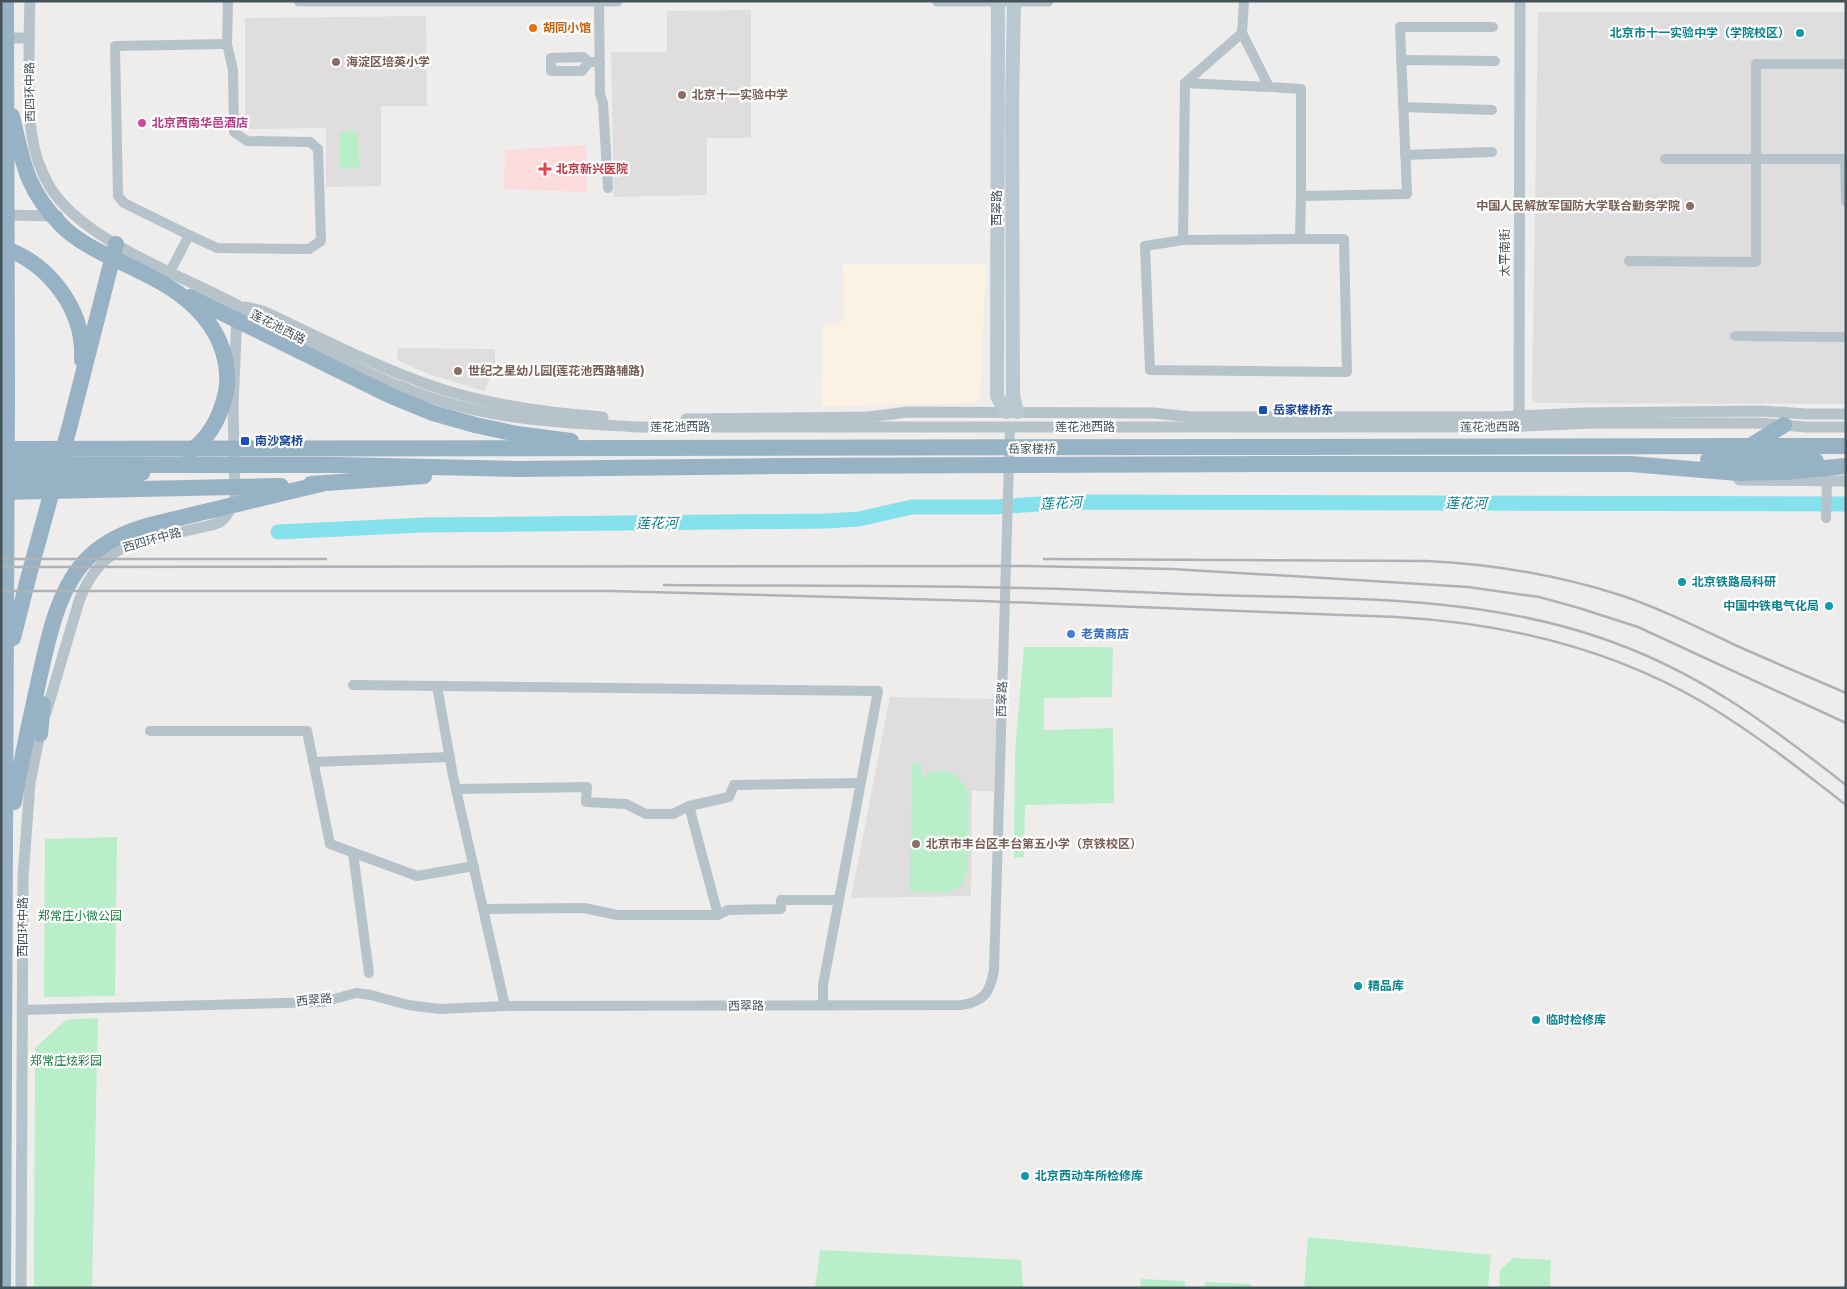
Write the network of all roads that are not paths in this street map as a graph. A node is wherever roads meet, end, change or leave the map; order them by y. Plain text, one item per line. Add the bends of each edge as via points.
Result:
1 (6, 1) edge
2 (30, 1) edge
3 (228, 1) edge
4 (299, 1) edge
5 (507, 1) edge
6 (617, 1) edge
7 (937, 1) edge
8 (998, 1) edge
9 (1014, 1) edge
10 (1048, 1) edge
11 (1244, 1) edge
12 (1520, 1) edge
13 (599, 2) edge
14 (1494, 27) dead end
15 (1242, 32) junction
16 (1, 38) edge
17 (29, 38) junction
18 (228, 44) junction
19 (1401, 60) junction
20 (1496, 61) dead end
21 (1846, 64) edge
22 (1185, 83) junction
23 (6, 87) junction
24 (1269, 87) junction
25 (1403, 107) junction
26 (1492, 110) dead end
27 (1492, 152) dead end
28 (1405, 154) junction
29 (1756, 159) junction
30 (1846, 159) edge
31 (1665, 160) dead end
32 (608, 188) dead end
33 (1301, 196) junction
34 (1846, 202) edge
35 (1, 216) edge
36 (74, 216) junction
37 (189, 235) junction
38 (1300, 238) junction
39 (1183, 240) junction
40 (116, 244) junction
41 (4, 252) edge
42 (1629, 261) dead end
43 (170, 272) junction
44 (174, 290) junction
45 (237, 306) junction
46 (1735, 336) dead end
47 (1846, 337) edge
48 (81, 382) junction
49 (1011, 412) junction
50 (1846, 414) edge
51 (1519, 416) junction
52 (1784, 419) junction
53 (1010, 427) junction
54 (1846, 427) edge
55 (1750, 446) junction
56 (1846, 446) edge
57 (1, 449) edge
58 (637, 449) junction
59 (777, 449) joint
60 (1286, 456) junction
61 (337, 457) junction
62 (1631, 464) junction
63 (1, 466) edge
64 (778, 466) joint
65 (518, 469) junction
66 (1845, 471) edge
67 (1, 480) edge
68 (1827, 481) junction
69 (1, 492) edge
70 (253, 494) junction
71 (1826, 518) dead end
72 (49, 635) junction
73 (6, 673) junction
74 (353, 685) dead end
75 (437, 686) junction
76 (150, 731) dead end
77 (40, 734) junction
78 (450, 757) junction
79 (313, 762) junction
80 (860, 783) junction
81 (456, 788) junction
82 (689, 806) junction
83 (6, 847) junction
84 (353, 853) junction
85 (474, 866) junction
86 (838, 900) junction
87 (483, 909) junction
88 (718, 915) junction
89 (369, 973) dead end
90 (823, 1004) junction
91 (505, 1006) junction
92 (23, 1010) junction
93 (4, 1239) junction
94 (4, 1288) edge
95 (11, 1288) edge
96 (21, 1288) edge

1 - 23 highway, 西四环中路
2 - 17 street, 西四环中路
3 - 18 street
4 - 5 street
5 - 13 street
6 - 13 street
7 - 8 street
8 - 9 street
8 - 49 main road, 西翠路 via 997,396
9 - 10 street
9 - 49 main road, 西翠路
11 - 15 street
12 - 51 street, 太平南街
13 - 32 street via 595,62 603,103
14 - 19 street via 1400,27
15 - 22 street
15 - 24 street
16 - 17 street
17 - 36 street, 西四环中路 via 29,121 35,152 49,186
18 - 37 street via 115,46 118,196 124,203
18 - 37 street via 233,70 234,132 247,140 310,142 318,149 321,241 309,249 217,248
19 - 20 street
19 - 25 street
21 - 29 street via 1756,64
22 - 24 street
22 - 39 street
23 - 41 highway, 西四环中路
23 - 44 highway via 25,170 48,210 80,241
24 - 33 street via 1301,89
25 - 26 street
25 - 28 street
27 - 28 street
28 - 33 street via 1407,194
29 - 30 street
29 - 31 street
29 - 42 street via 1756,262
30 - 34 street
33 - 38 street
35 - 36 street
36 - 40 street, 西四环中路
37 - 43 street
38 - 39 street
38 - 39 street via 1344,239 1347,372 1150,370 1145,246
40 - 43 street, 西四环中路
40 - 48 highway
41 - 48 highway via 14,252 32,262 50,277 64,296 80,336
41 - 73 highway, 西四环中路
43 - 45 street, 西四环中路
44 - 58 highway via 389,395 433,413 517,434
44 - 67 highway via 205,319 224,353 227,372 223,406 206,437 175,461 131,476
45 - 49 street, 莲花池西路 via 263,310 386,368 440,389 499,405 553,414 691,419
45 - 53 street, 莲花池西路 via 380,378 439,400 520,418 638,427
45 - 77 street, 西四环中路 via 233,406 236,493 232,510 212,525 132,543 100,564 82,594
46 - 47 street
48 - 73 highway via 26,583
49 - 51 street, 莲花池西路 via 1154,412 1191,417
49 - 53 street
50 - 52 street, 莲花池西路
51 - 52 street, 莲花池西路 via 1760,411
52 - 53 street, 莲花池西路 via 1499,427
52 - 54 street, 莲花池西路 via 1806,427
52 - 55 highway
53 - 90 street, 西翠路 via 991,985 980,1000 962,1005
55 - 56 highway, 莲花池西路
55 - 60 highway, 莲花池西路
57 - 61 highway, 莲花池西路
58 - 59 highway, 莲花池西路
58 - 61 highway, 莲花池西路
59 - 60 highway, 岳家楼桥
60 - 62 highway
60 - 64 highway, 岳家楼桥
61 - 63 highway, 莲花池西路
61 - 65 highway, 莲花池西路
62 - 66 highway via 1738,472
62 - 68 street via 1714,478
64 - 65 highway, 莲花池西路
65 - 70 highway via 321,484
66 - 68 street
68 - 71 street
69 - 70 highway
70 - 72 highway via 128,532 107,543 74,575
72 - 77 highway
72 - 83 highway
73 - 83 highway, 西四环中路
74 - 75 street
75 - 78 street
75 - 80 street via 878,691
76 - 79 street via 307,731
77 - 92 street, 西四环中路 via 30,783 26,826
78 - 79 street
78 - 81 street
79 - 84 street via 330,844
80 - 82 street via 734,785 729,797
80 - 86 street
81 - 82 street via 588,787 586,802 626,804 646,814 673,814
81 - 85 street
82 - 88 street
83 - 93 highway, 西四环中路
84 - 85 street via 417,876
84 - 89 street
85 - 87 street
86 - 88 street via 781,900 781,908 728,910
86 - 90 street via 823,985
87 - 88 street via 584,908 617,915
87 - 91 street
90 - 91 street, 西翠路
91 - 92 street, 西翠路 via 440,1008 408,1005 356,993 323,1002
92 - 96 street, 西四环中路
93 - 94 highway, 西四环中路
93 - 95 highway

